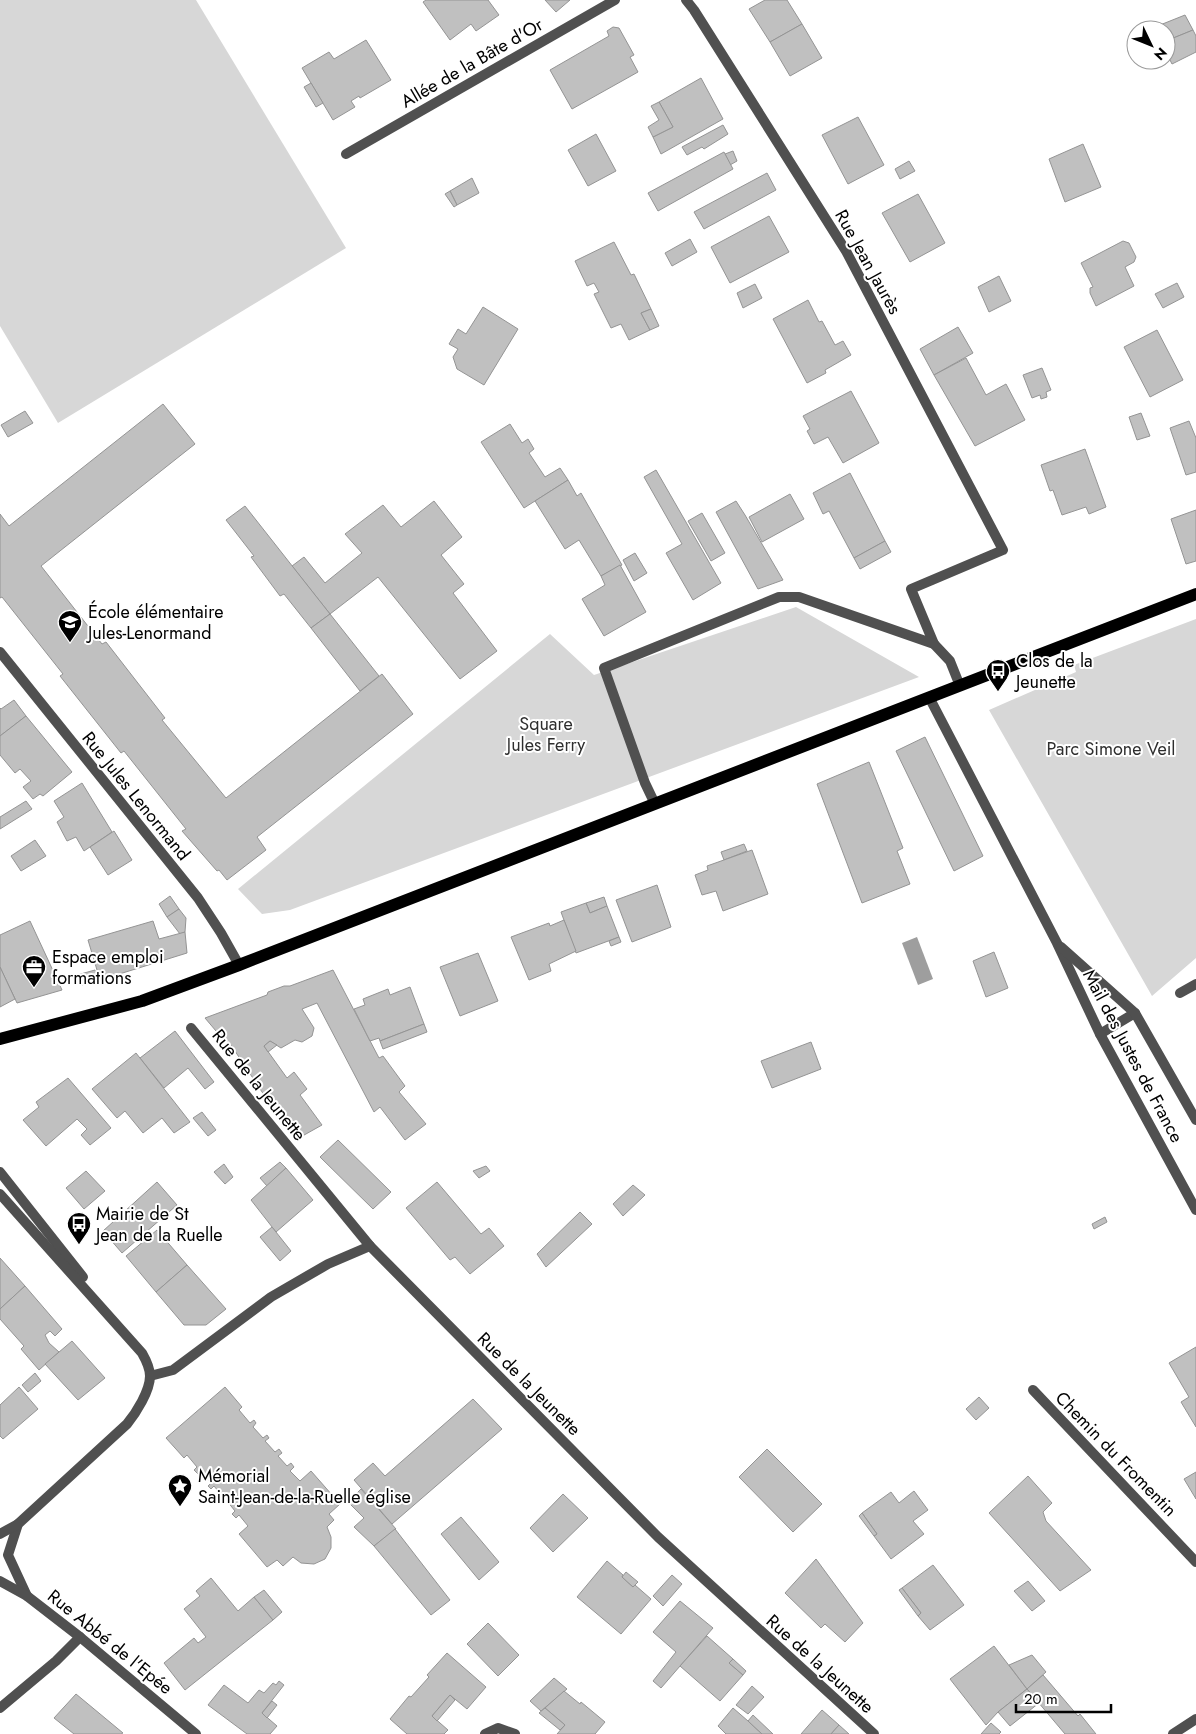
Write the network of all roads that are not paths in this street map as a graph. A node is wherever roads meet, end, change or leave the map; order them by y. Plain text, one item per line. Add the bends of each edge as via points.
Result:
1 (615, 0) edge
2 (686, 0) edge
3 (346, 154) dead end
4 (1196, 594) edge
5 (934, 644) junction
6 (0, 652) edge
7 (960, 686) junction
8 (929, 697) junction
9 (656, 804) junction
10 (1057, 943) junction
11 (238, 965) junction
12 (1196, 984) edge
13 (1180, 993) dead end
14 (1136, 1013) junction
15 (191, 1028) dead end
16 (1100, 1034) junction
17 (0, 1039) edge
18 (1196, 1120) edge
19 (0, 1172) edge
20 (0, 1194) edge
21 (1196, 1210) edge
22 (370, 1246) junction
23 (142, 1353) junction
24 (150, 1376) junction
25 (1033, 1390) dead end
26 (18, 1524) junction
27 (0, 1534) edge
28 (1196, 1562) edge
29 (0, 1581) edge
30 (27, 1596) junction
31 (80, 1637) junction
32 (0, 1708) edge
33 (1196, 1719) edge
34 (196, 1734) edge
35 (485, 1734) edge
36 (514, 1734) edge
37 (874, 1734) edge
38 (1173, 1734) edge

1 - 3 street, Allée de la Bâte d'Or
2 - 5 street, Rue Jean Jaurès via 846,251 1003,550 911,589
4 - 7 main road
5 - 7 street via 950,661
5 - 9 street via 799,596 780,597 604,668 645,783
6 - 11 street, Rue Jules Lenormand via 198,898
7 - 8 main road
8 - 9 main road
8 - 10 street, Mail des Justes de France
9 - 11 main road
10 - 14 street, Mail des Justes de France
10 - 16 street, Mail des Justes de France
11 - 17 main road via 142,1001
12 - 13 street
14 - 16 street
14 - 18 street, Mail des Justes de France
15 - 22 street, Rue de la Jeunette
16 - 21 street, Mail des Justes de France
19 - 23 street
20 - 23 street
22 - 24 street via 328,1264 272,1297 173,1370
22 - 37 street, Rue de la Jeunette via 658,1537
23 - 24 street
24 - 26 street via 136,1413 127,1424
25 - 28 street, Chemin du Fromentin
26 - 27 street
26 - 30 street via 8,1555
29 - 30 street, Rue Abbé de l'Epée
30 - 31 street, Rue Abbé de l'Epée
31 - 32 street
31 - 34 street, Rue Abbé de l'Epée
33 - 38 street
35 - 36 street via 498,1728

